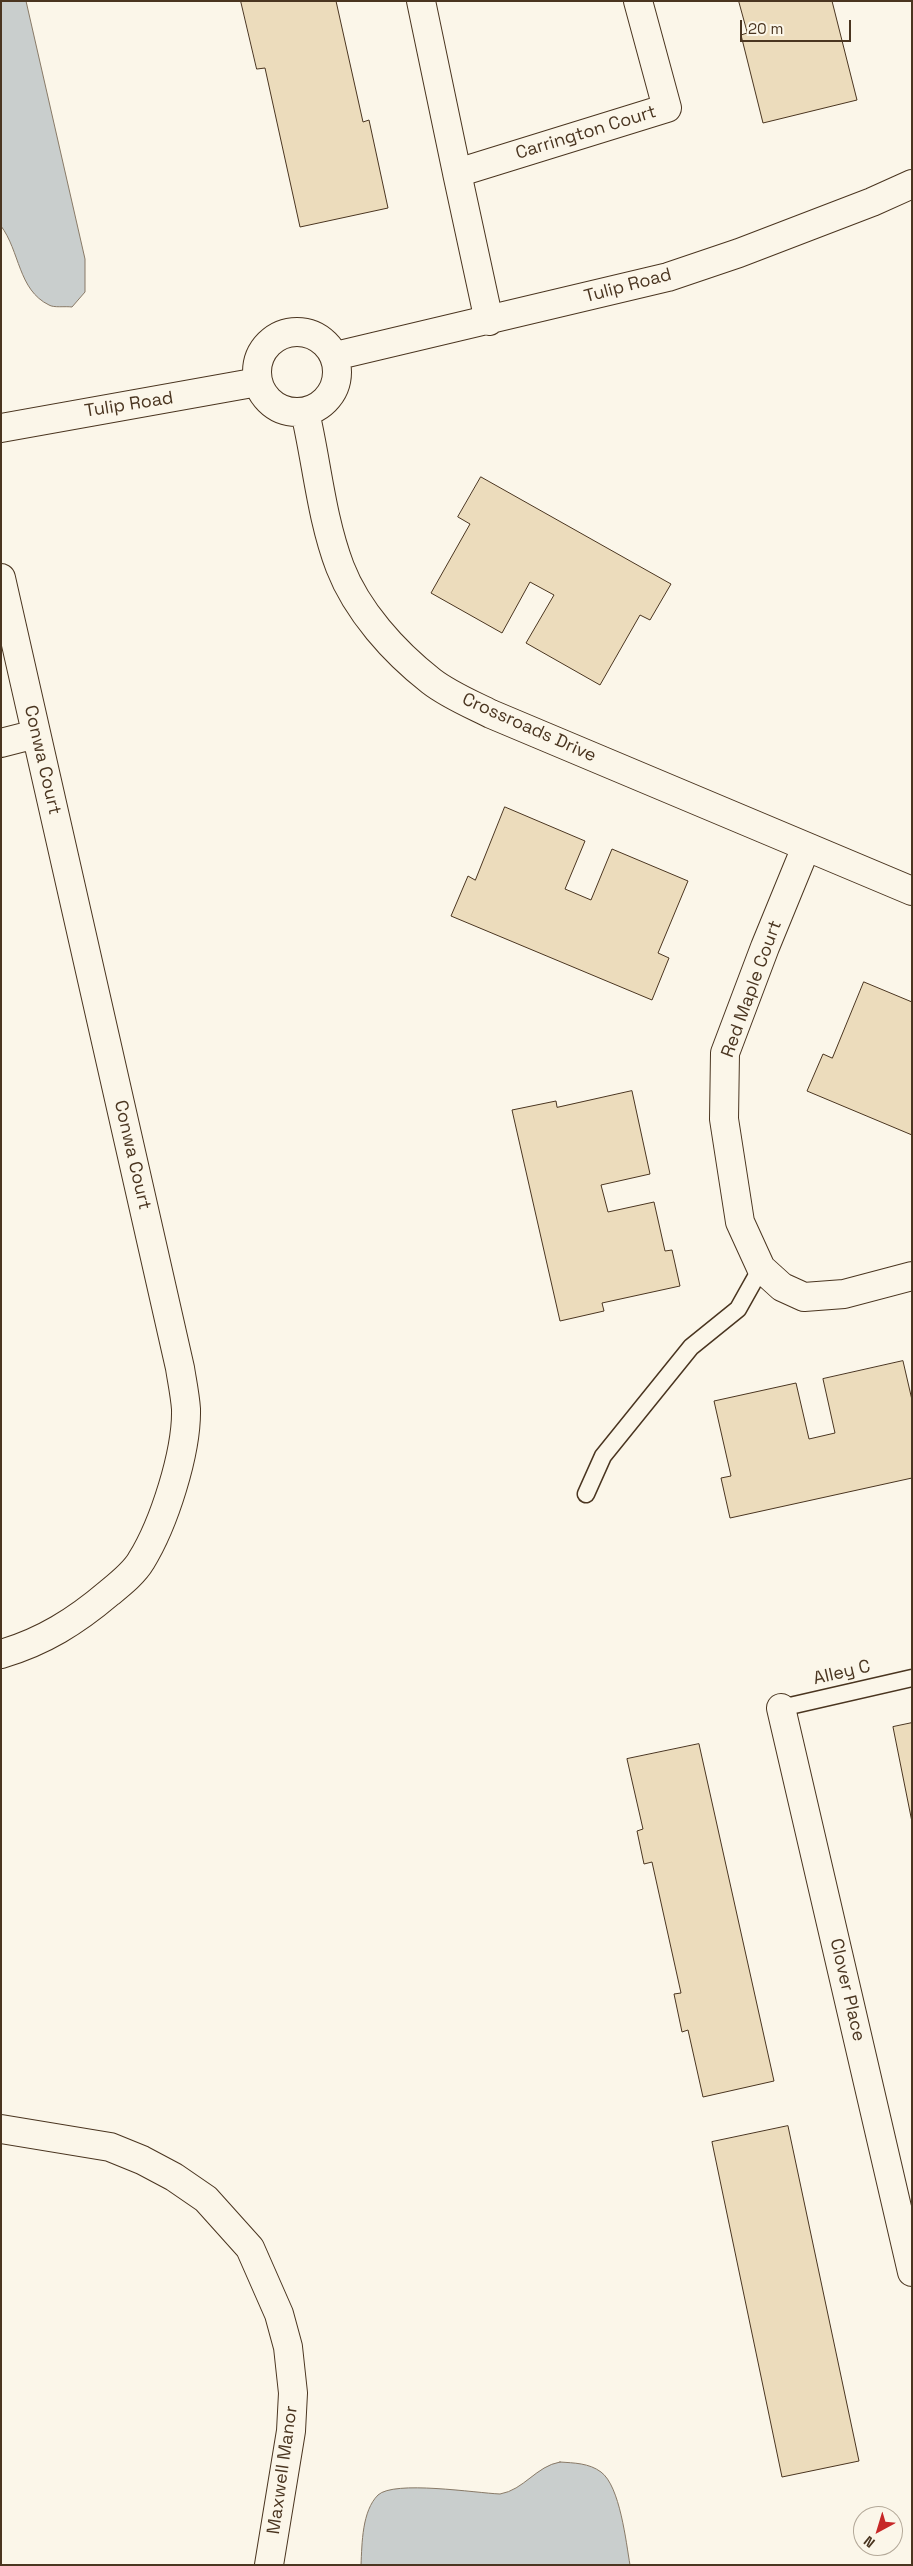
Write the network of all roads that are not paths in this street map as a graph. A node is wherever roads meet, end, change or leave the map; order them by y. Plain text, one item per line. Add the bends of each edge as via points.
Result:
1 (421, 1) edge
2 (638, 1) edge
3 (457, 173) junction
4 (912, 184) edge
5 (490, 321) junction
6 (335, 356) junction
7 (258, 382) junction
8 (304, 412) junction
9 (1, 428) edge
10 (1, 578) edge
11 (36, 734) junction
12 (1, 743) edge
13 (806, 847) junction
14 (912, 891) edge
15 (761, 1268) junction
16 (912, 1276) edge
17 (586, 1494) dead end
18 (1, 1654) edge
19 (912, 1678) edge
20 (781, 1708) joint
21 (1, 2129) edge
22 (912, 2272) edge
23 (269, 2565) edge

1 - 3 street
2 - 3 street, Carrington Court via 667,108
3 - 5 street
4 - 5 street, Tulip Road via 757,246 668,277
5 - 6 street, Tulip Road
6 - 7 street via 328,345 308,332 283,333 260,355 256,368
6 - 8 street via 338,371 334,390 317,408
7 - 8 street via 264,396 276,407
7 - 9 street, Tulip Road
8 - 13 street, Crossroads Drive via 320,494 340,567 364,612 390,643 431,681 491,714
10 - 11 street, Conwa Court
11 - 12 street
11 - 18 street, Conwa Court via 180,1368 186,1408 184,1443 166,1506 141,1562 119,1585 70,1624 29,1646
13 - 14 street, Crossroads Drive
13 - 15 street, Red Maple Court via 725,1053 724,1120 740,1222
15 - 16 street, Red Maple Court via 782,1287 804,1297 844,1294
15 - 17 lane via 738,1309 691,1347 603,1456
19 - 20 lane, Alley C
20 - 22 street, Clover Place
21 - 23 street, Maxwell Manor via 110,2147 142,2160 174,2176 206,2199 250,2248 279,2314 288,2347 293,2393 292,2431

